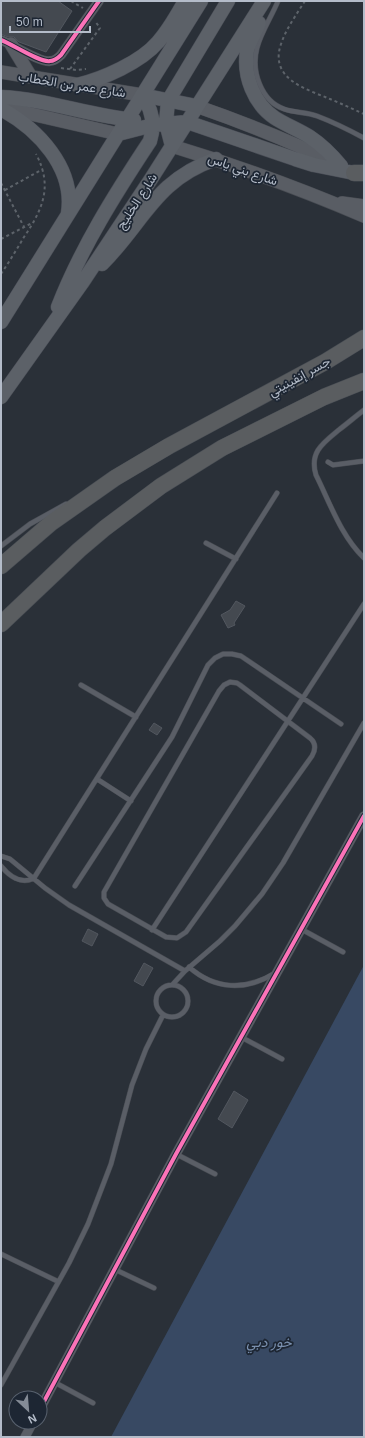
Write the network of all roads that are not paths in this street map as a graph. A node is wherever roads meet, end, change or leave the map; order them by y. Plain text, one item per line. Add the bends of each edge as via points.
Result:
1 (99, 1) edge
2 (185, 1) edge
3 (201, 1) edge
4 (228, 1) edge
5 (265, 1) edge
6 (278, 1) edge
7 (6, 42) edge
8 (1, 72) edge
9 (31, 77) junction
10 (77, 85) junction
11 (142, 95) junction
12 (1, 96) edge
13 (168, 101) junction
14 (196, 106) junction
15 (1, 108) edge
16 (127, 119) junction
17 (159, 121) junction
18 (187, 122) junction
19 (118, 134) junction
20 (364, 138) edge
21 (150, 141) junction
22 (172, 146) junction
23 (216, 159) junction
24 (356, 172) edge
25 (330, 202) junction
26 (364, 206) edge
27 (68, 215) junction
28 (364, 216) edge
29 (364, 226) edge
30 (82, 283) junction
31 (1, 322) edge
32 (48, 332) junction
33 (364, 338) edge
34 (364, 381) edge
35 (1, 397) edge
36 (364, 410) edge
37 (364, 461) edge
38 (328, 462) dead end
39 (96, 490) junction
40 (277, 493) dead end
41 (206, 543) dead end
42 (1, 546) edge
43 (364, 558) edge
44 (236, 559) junction
45 (1, 566) edge
46 (364, 604) edge
47 (1, 624) edge
48 (81, 685) dead end
49 (303, 698) junction
50 (136, 717) junction
51 (288, 721) junction
52 (364, 723) edge
53 (341, 724) dead end
54 (97, 779) junction
55 (132, 801) junction
56 (364, 816) edge
57 (1, 856) edge
58 (1, 866) edge
59 (34, 878) junction
60 (76, 886) dead end
61 (301, 929) junction
62 (152, 930) junction
63 (343, 952) dead end
64 (189, 967) junction
65 (185, 971) junction
66 (276, 972) junction
67 (173, 984) junction
68 (163, 1015) junction
69 (241, 1037) junction
70 (282, 1059) dead end
71 (176, 1154) junction
72 (215, 1174) dead end
73 (1, 1254) edge
74 (114, 1269) junction
75 (58, 1281) junction
76 (154, 1288) dead end
77 (54, 1382) junction
78 (1, 1385) edge
79 (48, 1393) edge
80 (93, 1403) dead end

1 - 7 street via 61,55 50,62
2 - 10 main road via 162,37 146,54 106,76
3 - 11 main road
4 - 13 main road
5 - 14 main road, شارع الخليج
5 - 24 main road via 247,51 246,68 253,92 270,114 312,138
6 - 20 lane via 261,37 255,59 260,83 268,99 276,106 315,115
7 - 9 main road
8 - 9 main road, شارع عمر بن الخطاب
9 - 10 main road, شارع عمر بن الخطاب
10 - 11 main road, شارع عمر بن الخطاب
11 - 13 main road
11 - 16 main road
11 - 17 main road
12 - 16 main road via 40,101
13 - 14 main road
13 - 17 main road
14 - 17 main road
14 - 18 main road, شارع الخليج
14 - 24 main road via 294,143
15 - 19 main road
15 - 27 main road via 29,129 58,162 68,186
16 - 17 main road
16 - 19 main road
17 - 18 main road
17 - 19 main road
17 - 21 main road
17 - 22 main road
18 - 22 main road, شارع الخليج
18 - 24 main road via 295,159
19 - 21 main road, شارع بني ياس
19 - 27 main road
21 - 22 main road, شارع بني ياس
21 - 32 main road via 99,222
22 - 23 main road, شارع بني ياس
22 - 30 main road, شارع الخليج
23 - 25 main road, شارع بني ياس
23 - 30 main road via 187,172 163,190 120,244
25 - 26 main road
25 - 28 main road, شارع بني ياس
25 - 29 main road via 346,216
27 - 31 main road
30 - 32 main road, شارع الخليج
32 - 35 main road, شارع الخليج
33 - 39 highway, جسر إنفينيتي via 155,454
34 - 47 highway via 324,397 191,466 133,507 74,555
36 - 43 lane via 321,445 314,465 316,475 346,537
37 - 38 lane via 333,464
39 - 42 lane via 44,515
39 - 45 highway, جسر إنفينيتي via 51,523
40 - 44 lane
41 - 44 lane
44 - 50 lane
46 - 49 lane
48 - 50 lane
49 - 51 lane
49 - 53 lane
49 - 55 lane via 241,656 228,653 215,658 208,665 172,737
50 - 54 lane
51 - 62 lane
51 - 62 lane via 312,740 315,750 312,756 186,932 180,937 169,938
51 - 62 lane via 237,683 226,683 221,688 104,892 108,904
52 - 64 lane via 270,883 235,926
54 - 55 lane
54 - 59 lane
55 - 60 lane
56 - 61 street
57 - 59 lane via 10,859
58 - 59 lane via 18,880
59 - 65 lane via 69,905
61 - 63 lane
61 - 66 street
64 - 65 lane
64 - 66 lane via 214,982 232,986 255,983
65 - 67 lane
66 - 69 street
67 - 68 lane via 164,986 157,993 157,1007
67 - 68 lane via 186,992 188,1006 177,1016
68 - 75 lane via 132,1085 111,1164 96,1204 79,1244
69 - 70 lane
69 - 71 street
71 - 72 lane
71 - 74 street
73 - 75 lane
74 - 76 lane
74 - 77 street
75 - 78 lane
77 - 79 street
77 - 80 lane

